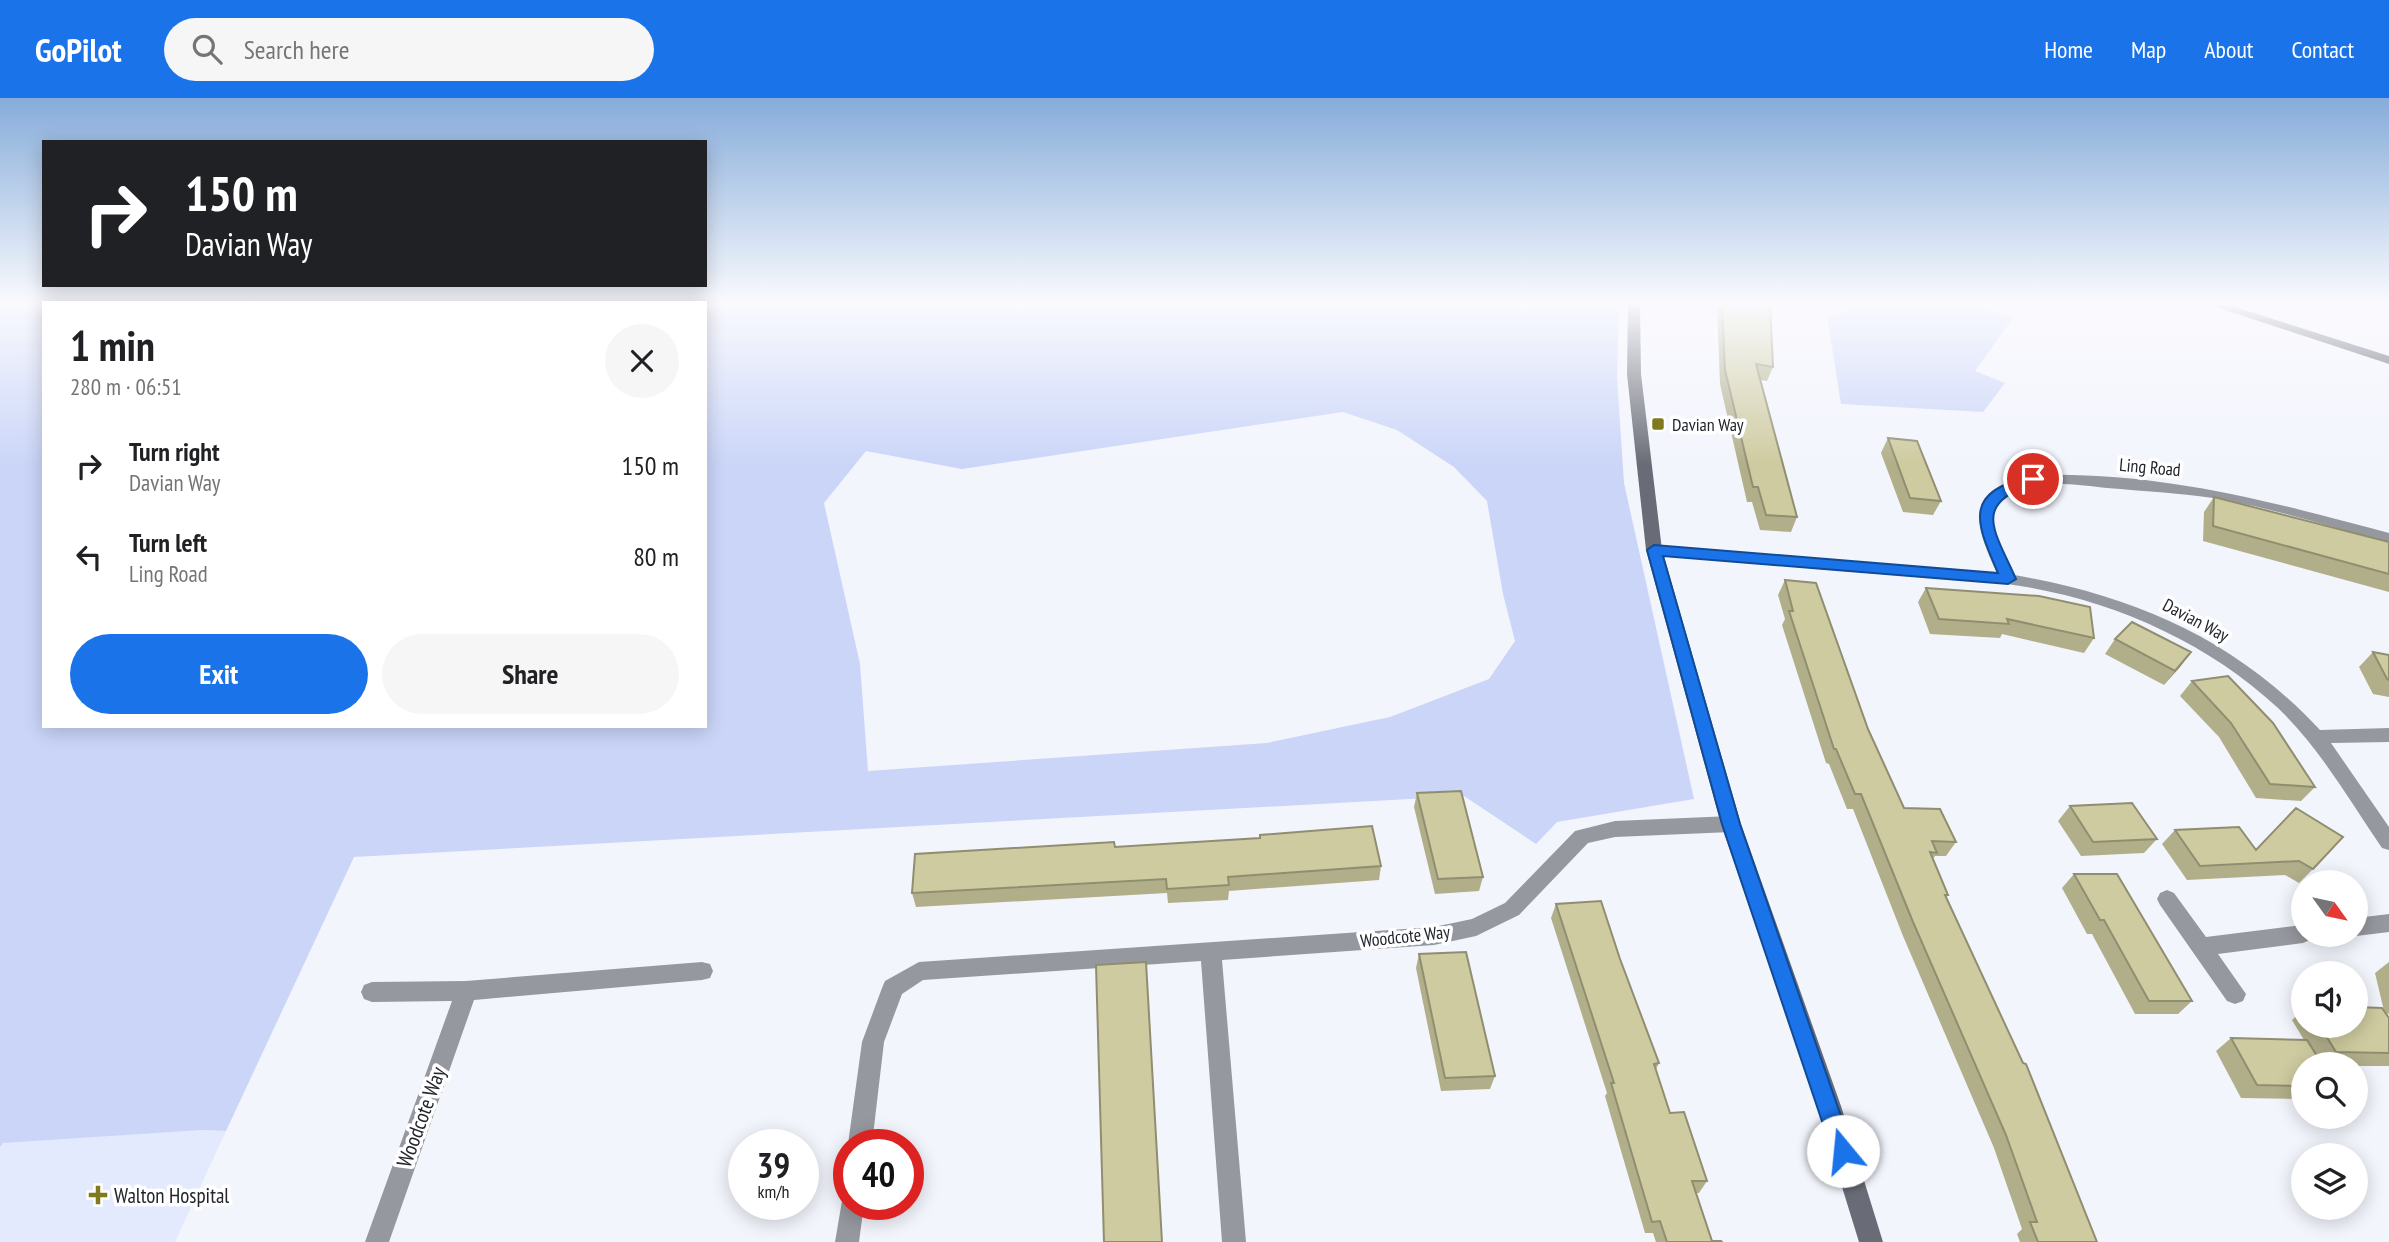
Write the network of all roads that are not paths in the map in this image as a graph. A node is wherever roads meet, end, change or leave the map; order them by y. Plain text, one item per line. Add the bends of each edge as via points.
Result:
1 (1634, 358) edge
2 (2389, 538) edge
3 (1654, 550) junction
4 (2008, 579) junction
5 (2389, 735) edge
6 (2315, 737) junction
7 (1731, 824) junction
8 (2389, 842) edge
9 (2167, 899) dead end
10 (2389, 923) edge
11 (2368, 926) edge
12 (2291, 936) edge
13 (2201, 947) junction
14 (1211, 951) junction
15 (702, 971) dead end
16 (466, 991) junction
17 (372, 992) dead end
18 (2235, 995) dead end
19 (862, 1129) edge
20 (850, 1220) edge
21 (377, 1242) edge
22 (847, 1242) edge
23 (1234, 1242) edge
24 (1871, 1242) edge

1 - 3 street
2 - 4 street, Ling Road via 2189,490 2033,479 1993,498 1986,512 1988,533
3 - 4 street, Davian Way
3 - 7 street
4 - 6 street, Davian Way via 2113,603 2202,645 2246,672
5 - 6 street
6 - 8 street, Davian Way
7 - 14 street, Woodcote Way via 1615,829 1582,836 1512,909 1476,927 1434,936
7 - 24 street
9 - 13 street
10 - 11 street
12 - 13 street
13 - 18 street
14 - 19 street, Woodcote Way via 919,971 893,988 873,1042
14 - 23 street
15 - 16 street
16 - 17 street
16 - 21 street, Woodcote Way
20 - 22 street

